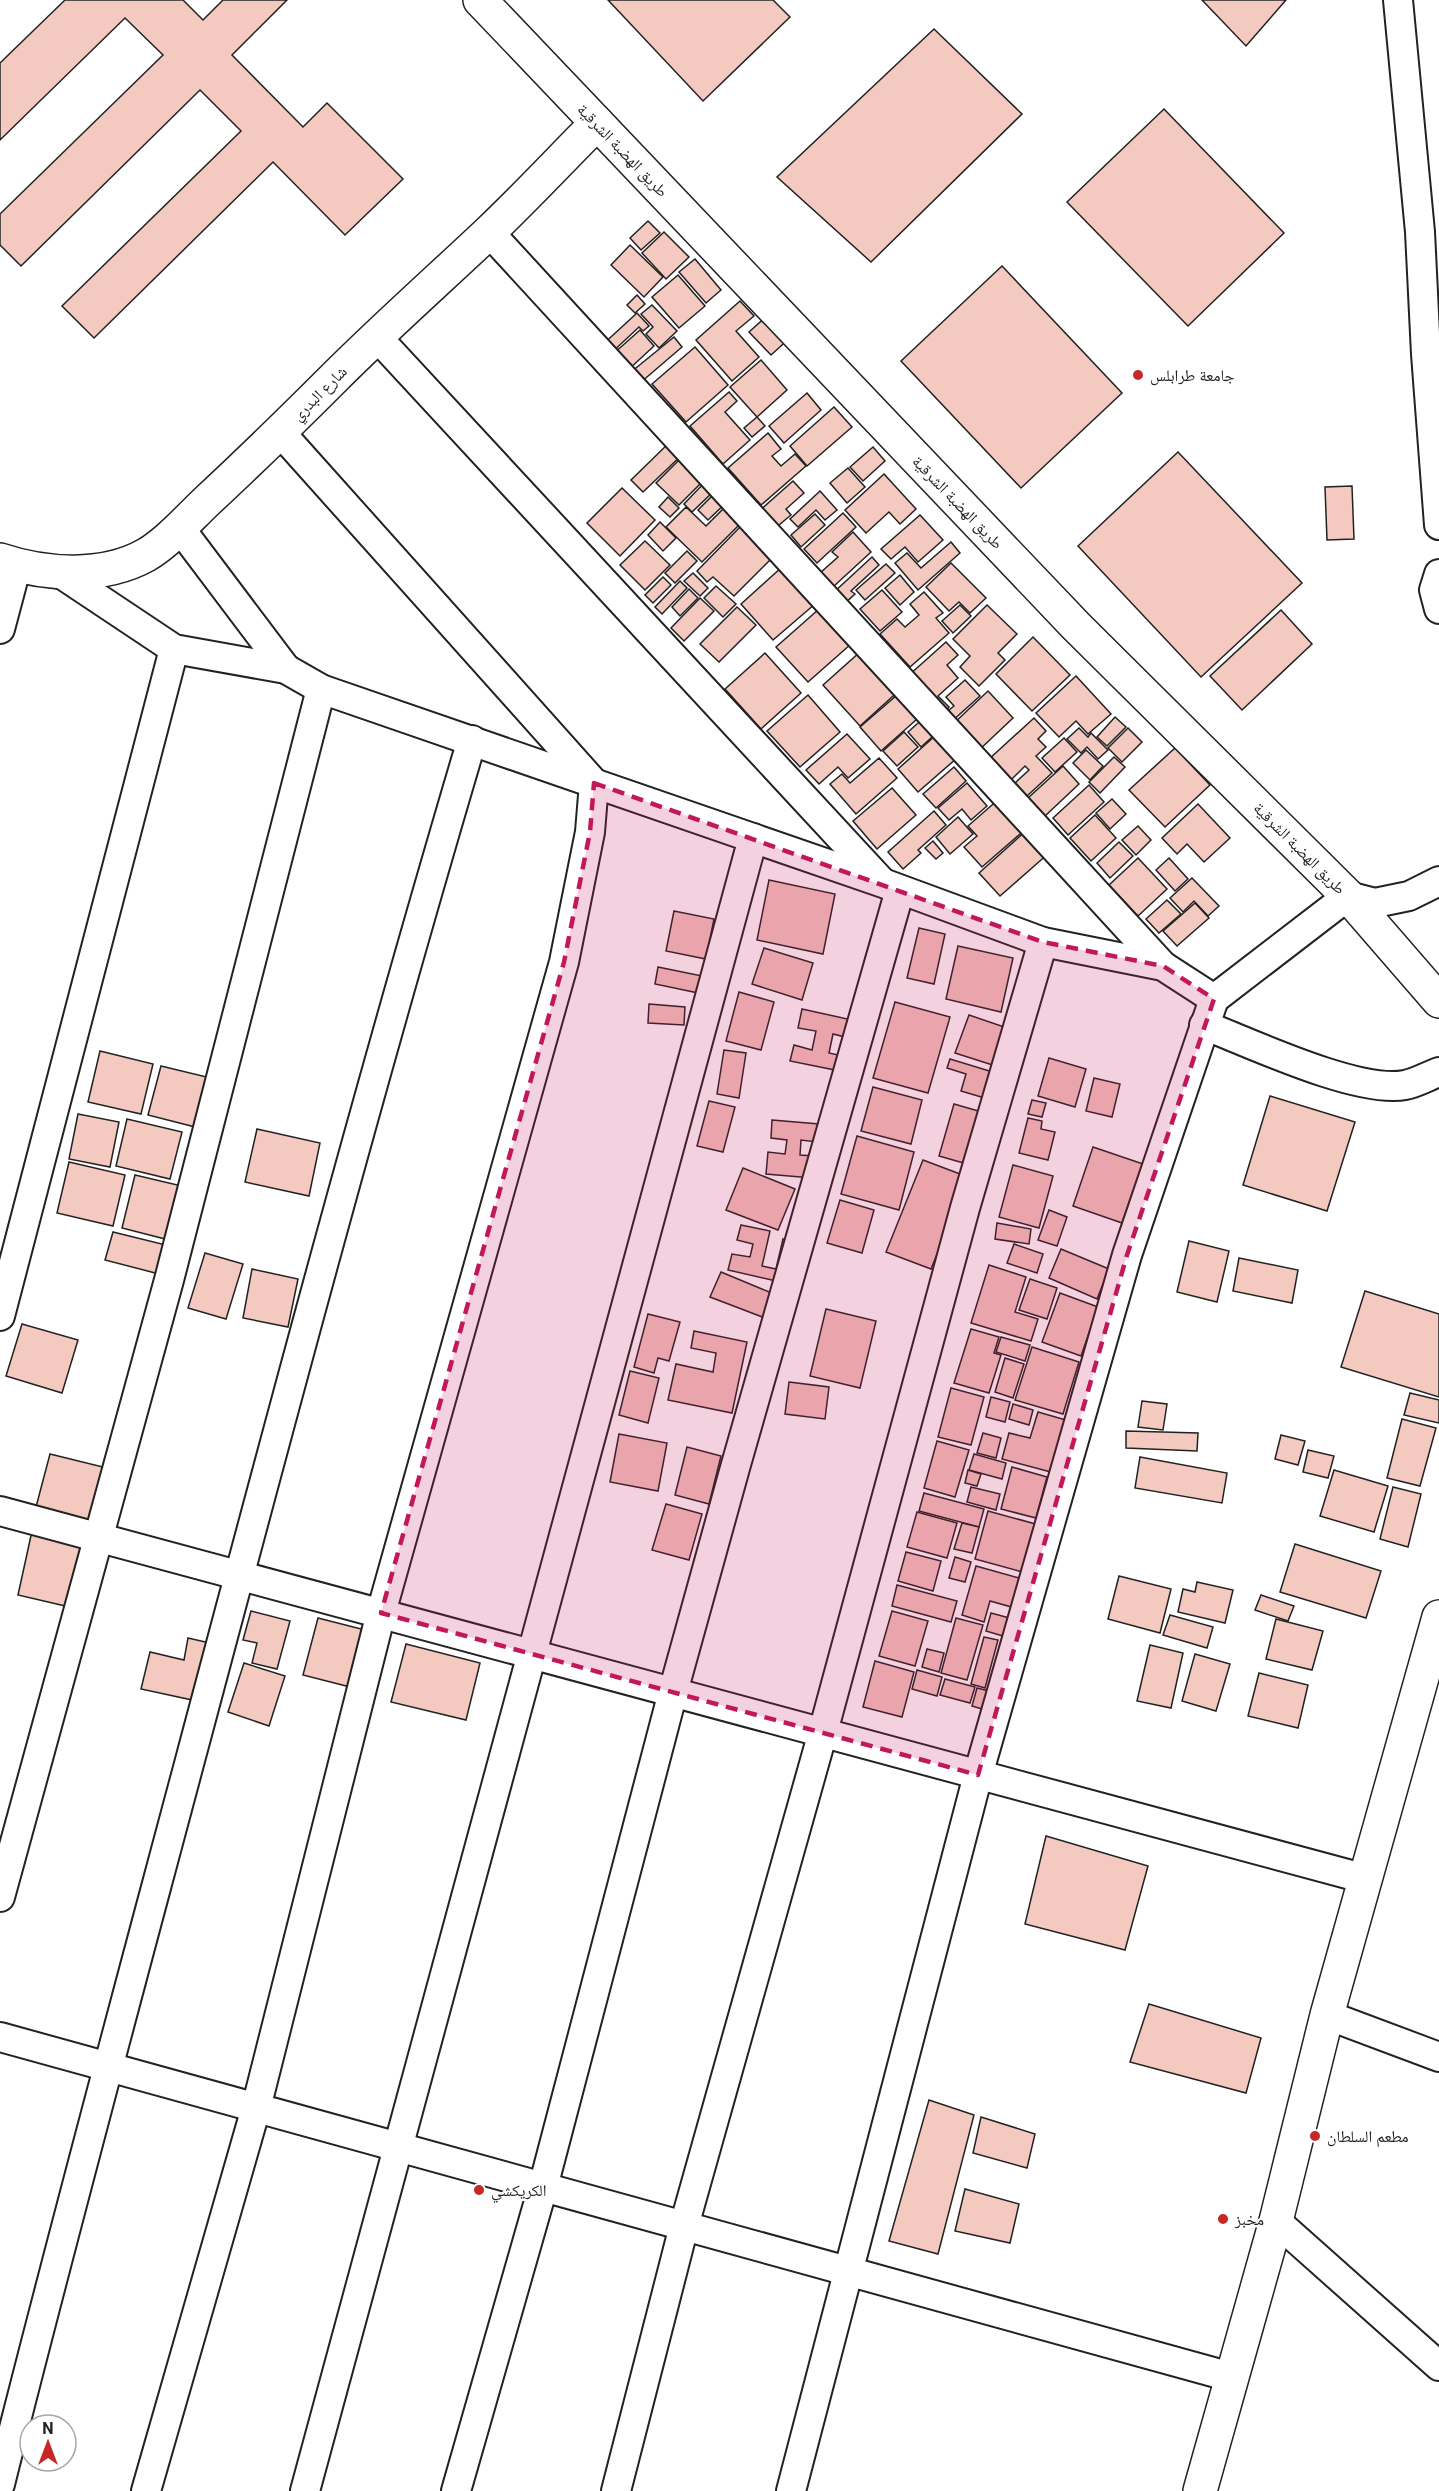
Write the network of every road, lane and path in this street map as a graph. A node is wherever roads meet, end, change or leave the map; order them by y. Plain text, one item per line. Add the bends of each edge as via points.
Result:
1 (480, 0) edge
2 (1398, 0) edge
3 (597, 123) junction
4 (489, 232) junction
5 (376, 336) junction
6 (280, 432) junction
7 (1439, 525) edge
8 (179, 527) junction
9 (8, 562) edge
10 (57, 571) junction
11 (1439, 574) edge
12 (1439, 609) edge
13 (0, 629) edge
14 (174, 649) junction
15 (286, 669) junction
16 (321, 689) junction
17 (472, 740) junction
18 (594, 783) junction
19 (753, 838) junction
20 (1439, 881) edge
21 (892, 886) junction
22 (1348, 896) junction
23 (1043, 942) junction
24 (1163, 966) junction
25 (1214, 999) junction
26 (1438, 1000) edge
27 (1204, 1025) junction
28 (1439, 1072) edge
29 (0, 1316) edge
30 (0, 1511) edge
31 (99, 1538) junction
32 (239, 1575) junction
33 (381, 1613) junction
34 (1439, 1617) edge
35 (532, 1654) junction
36 (673, 1692) junction
37 (823, 1732) junction
38 (978, 1775) junction
39 (1366, 1879) junction
40 (0, 1897) edge
41 (1327, 2015) junction
42 (0, 2037) edge
43 (1439, 2057) edge
44 (108, 2066) junction
45 (256, 2108) junction
46 (398, 2147) junction
47 (543, 2187) junction
48 (1276, 2221) junction
49 (684, 2226) junction
50 (848, 2272) junction
51 (1439, 2366) edge
52 (1231, 2377) junction
53 (0, 2484) edge
54 (146, 2491) edge
55 (305, 2491) edge
56 (456, 2491) edge
57 (616, 2491) edge
58 (791, 2491) edge
59 (1200, 2491) edge

1 - 3 main road, طريق الهضبة الشرقية
2 - 7 street via 1420,232
3 - 4 main road, شارع البدري
3 - 22 main road, طريق الهضبة الشرقية via 1076,626
4 - 5 main road, شارع البدري
4 - 24 street
5 - 6 main road, شارع البدري
5 - 21 street
6 - 8 main road, شارع البدري
6 - 18 street
8 - 10 main road, شارع البدري via 146,554 116,567
8 - 15 street
9 - 10 main road, شارع البدري
9 - 13 street
10 - 14 street
11 - 12 street via 1434,590
14 - 15 street
14 - 29 street
15 - 16 street
16 - 17 street
16 - 31 street
17 - 18 street
17 - 32 street via 403,972
18 - 19 street
18 - 33 street via 590,832 564,962
19 - 21 street
19 - 35 street
20 - 22 street via 1409,896 1375,903
21 - 23 street
21 - 36 street
22 - 25 street
22 - 26 main road, طريق الهضبة الشرقية
23 - 24 street
23 - 37 street via 962,1220
24 - 25 street
25 - 27 street
27 - 28 street via 1301,1064 1376,1085 1405,1085
27 - 38 street via 1127,1255
30 - 31 street
31 - 32 street
31 - 40 street
32 - 33 street
32 - 44 street
33 - 35 street
33 - 45 street
34 - 39 main road
35 - 36 street
35 - 46 street
36 - 37 street
36 - 47 street
37 - 38 street
37 - 49 street
38 - 39 street
38 - 50 street
39 - 41 main road
41 - 43 street
41 - 48 main road
42 - 44 street
44 - 45 street
44 - 53 street
45 - 46 street
45 - 54 street
46 - 47 street
46 - 55 street
47 - 49 street
47 - 56 street
48 - 51 street
48 - 52 main road
49 - 50 street
49 - 57 street
50 - 52 street
50 - 58 street
52 - 59 main road

